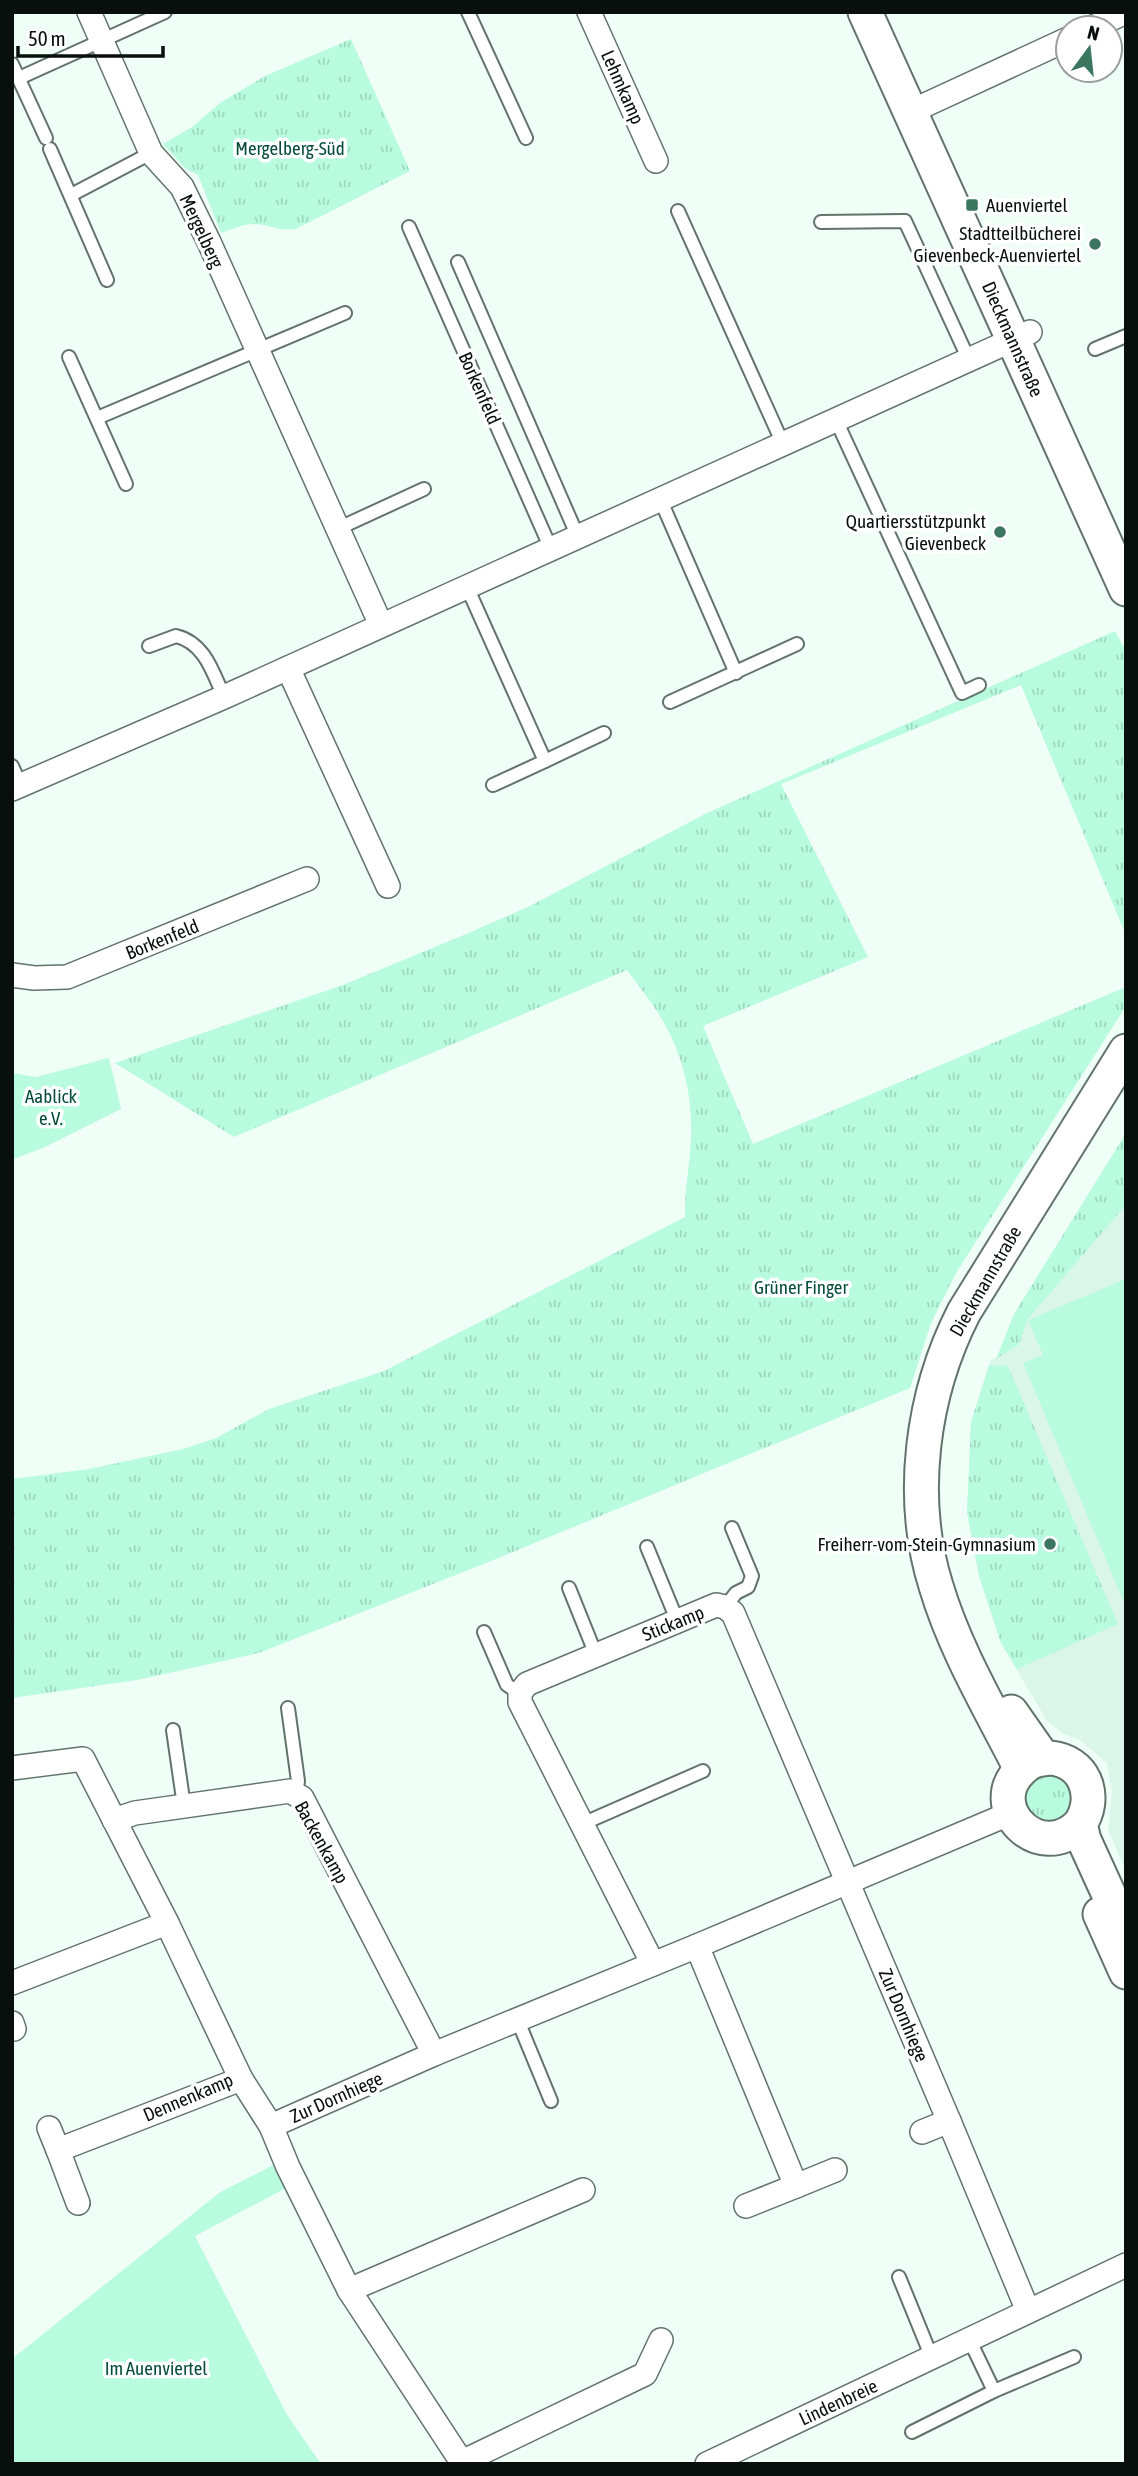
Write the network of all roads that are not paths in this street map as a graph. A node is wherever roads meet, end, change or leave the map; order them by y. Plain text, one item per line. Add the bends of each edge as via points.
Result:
1 (89, 12) edge
2 (165, 12) edge
3 (468, 12) edge
4 (589, 12) edge
5 (864, 12) edge
6 (884, 12) edge
7 (102, 40) junction
8 (1054, 45) edge
9 (12, 64) edge
10 (19, 78) junction
11 (918, 108) junction
12 (526, 138) dead end
13 (151, 153) junction
14 (656, 161) dead end
15 (71, 195) junction
16 (678, 211) dead end
17 (821, 222) dead end
18 (409, 227) dead end
19 (458, 262) dead end
20 (107, 280) dead end
21 (345, 313) dead end
22 (1022, 336) junction
23 (1126, 336) edge
24 (1095, 349) dead end
25 (256, 352) junction
26 (69, 357) dead end
27 (969, 360) junction
28 (97, 418) junction
29 (836, 420) junction
30 (783, 444) junction
31 (126, 484) dead end
32 (424, 489) dead end
33 (661, 500) junction
34 (337, 529) junction
35 (578, 537) junction
36 (1126, 544) edge
37 (551, 549) junction
38 (467, 587) junction
39 (1126, 589) edge
40 (381, 625) junction
41 (797, 644) dead end
42 (149, 646) dead end
43 (288, 668) junction
44 (736, 673) junction
45 (979, 685) dead end
46 (224, 697) junction
47 (670, 702) dead end
48 (604, 733) dead end
49 (545, 761) junction
50 (15, 780) edge
51 (493, 785) dead end
52 (307, 879) dead end
53 (388, 886) dead end
54 (12, 975) edge
55 (1126, 1051) edge
56 (1126, 1084) edge
57 (732, 1528) dead end
58 (648, 1547) dead end
59 (569, 1588) dead end
60 (725, 1607) junction
61 (677, 1620) junction
62 (484, 1632) dead end
63 (596, 1655) junction
64 (520, 1693) junction
65 (288, 1708) dead end
66 (173, 1730) dead end
67 (1032, 1764) junction
68 (12, 1768) edge
69 (703, 1771) dead end
70 (296, 1794) junction
71 (184, 1807) junction
72 (1011, 1813) junction
73 (114, 1820) junction
74 (582, 1824) junction
75 (1066, 1831) junction
76 (847, 1882) junction
77 (167, 1923) junction
78 (1126, 1932) edge
79 (697, 1947) junction
80 (653, 1964) junction
81 (1126, 1972) edge
82 (12, 1983) edge
83 (518, 2021) junction
84 (434, 2054) junction
85 (241, 2079) junction
86 (551, 2101) dead end
87 (949, 2121) junction
88 (271, 2126) junction
89 (49, 2128) dead end
90 (922, 2132) dead end
91 (58, 2150) junction
92 (835, 2170) dead end
93 (796, 2186) junction
94 (583, 2190) dead end
95 (78, 2203) dead end
96 (746, 2206) dead end
97 (1126, 2264) edge
98 (899, 2277) dead end
99 (349, 2290) junction
100 (1028, 2311) junction
101 (661, 2340) dead end
102 (970, 2341) junction
103 (1074, 2357) dead end
104 (932, 2358) junction
105 (995, 2391) junction
106 (912, 2432) dead end
107 (463, 2463) edge
108 (708, 2464) edge

1 - 7 street, Mergelberg
2 - 7 lane
3 - 12 lane
4 - 14 street, Lehmkamp
5 - 11 street, Dieckmannstraße
6 - 11 street, Dieckmannstraße
7 - 10 lane
7 - 13 street, Mergelberg
8 - 11 street
9 - 10 lane
10 - 15 lane
11 - 22 street, Dieckmannstraße
13 - 15 lane
13 - 25 street, Mergelberg via 182,187
15 - 20 lane
16 - 30 lane
17 - 27 lane via 905,221
18 - 37 lane, Borkenfeld
19 - 35 lane, Borkenfeld
21 - 25 lane
22 - 27 street
22 - 36 street, Dieckmannstraße
22 - 39 street, Dieckmannstraße
23 - 24 lane
25 - 28 lane
25 - 34 street, Mergelberg
26 - 28 lane
27 - 29 street
28 - 31 lane
29 - 30 street
29 - 45 lane via 957,696
30 - 33 street
32 - 34 lane
33 - 35 street
33 - 44 lane
34 - 40 street, Mergelberg
35 - 37 street
37 - 38 street
38 - 40 street
38 - 49 lane
40 - 43 street
41 - 44 lane
42 - 46 lane via 176,636 192,642 202,652
43 - 46 street
43 - 53 street
44 - 47 lane
46 - 50 street
48 - 49 lane
49 - 51 lane
52 - 54 street, Borkenfeld via 67,976
55 - 67 street, Dieckmannstraße via 964,1312 939,1373 926,1434 922,1499 931,1572 952,1629
56 - 67 street, Dieckmannstraße via 981,1318 954,1384 943,1438 942,1523 951,1576 959,1605
57 - 60 lane via 752,1576 748,1587
58 - 61 lane
59 - 63 lane
60 - 61 street, Stickamp via 716,1605
60 - 76 street, Stickamp via 733,1613
61 - 63 street, Stickamp
62 - 64 lane via 507,1685
63 - 64 street, Stickamp via 527,1684
64 - 74 street via 520,1702
65 - 70 lane
66 - 71 lane
67 - 72 street via 1009,1790
67 - 75 street via 1064,1761 1084,1779 1089,1802
68 - 73 street, Dennenkamp via 83,1759
69 - 74 lane
70 - 71 street, Backenkamp via 290,1791
70 - 84 street, Backenkamp
71 - 73 street, Backenkamp
72 - 75 street via 1025,1831 1038,1837
72 - 76 street, Zur Dornhiege
73 - 77 street, Dennenkamp
74 - 80 street
75 - 78 street via 1084,1840
75 - 81 street via 1064,1851 1082,1878
76 - 79 street, Zur Dornhiege
76 - 87 street, Zur Dornhiege
77 - 82 street
77 - 85 street, Dennenkamp
79 - 80 street, Zur Dornhiege
79 - 93 street
80 - 83 street, Zur Dornhiege
83 - 84 street, Zur Dornhiege
83 - 86 lane
84 - 88 street, Zur Dornhiege
85 - 88 street, Zur Dornhiege
85 - 91 street, Dennenkamp
87 - 90 street
87 - 100 street
88 - 99 street, Zur Dornhiege
89 - 91 street
91 - 95 street
92 - 93 street
93 - 96 street
94 - 99 street
97 - 100 street, Lindenbreie
98 - 104 lane
99 - 107 street, Zur Dornhiege
100 - 102 street, Lindenbreie
101 - 107 street, Zur Dornhiege via 645,2374
102 - 104 street, Lindenbreie
102 - 105 lane
103 - 105 lane
104 - 108 street, Lindenbreie
105 - 106 lane

